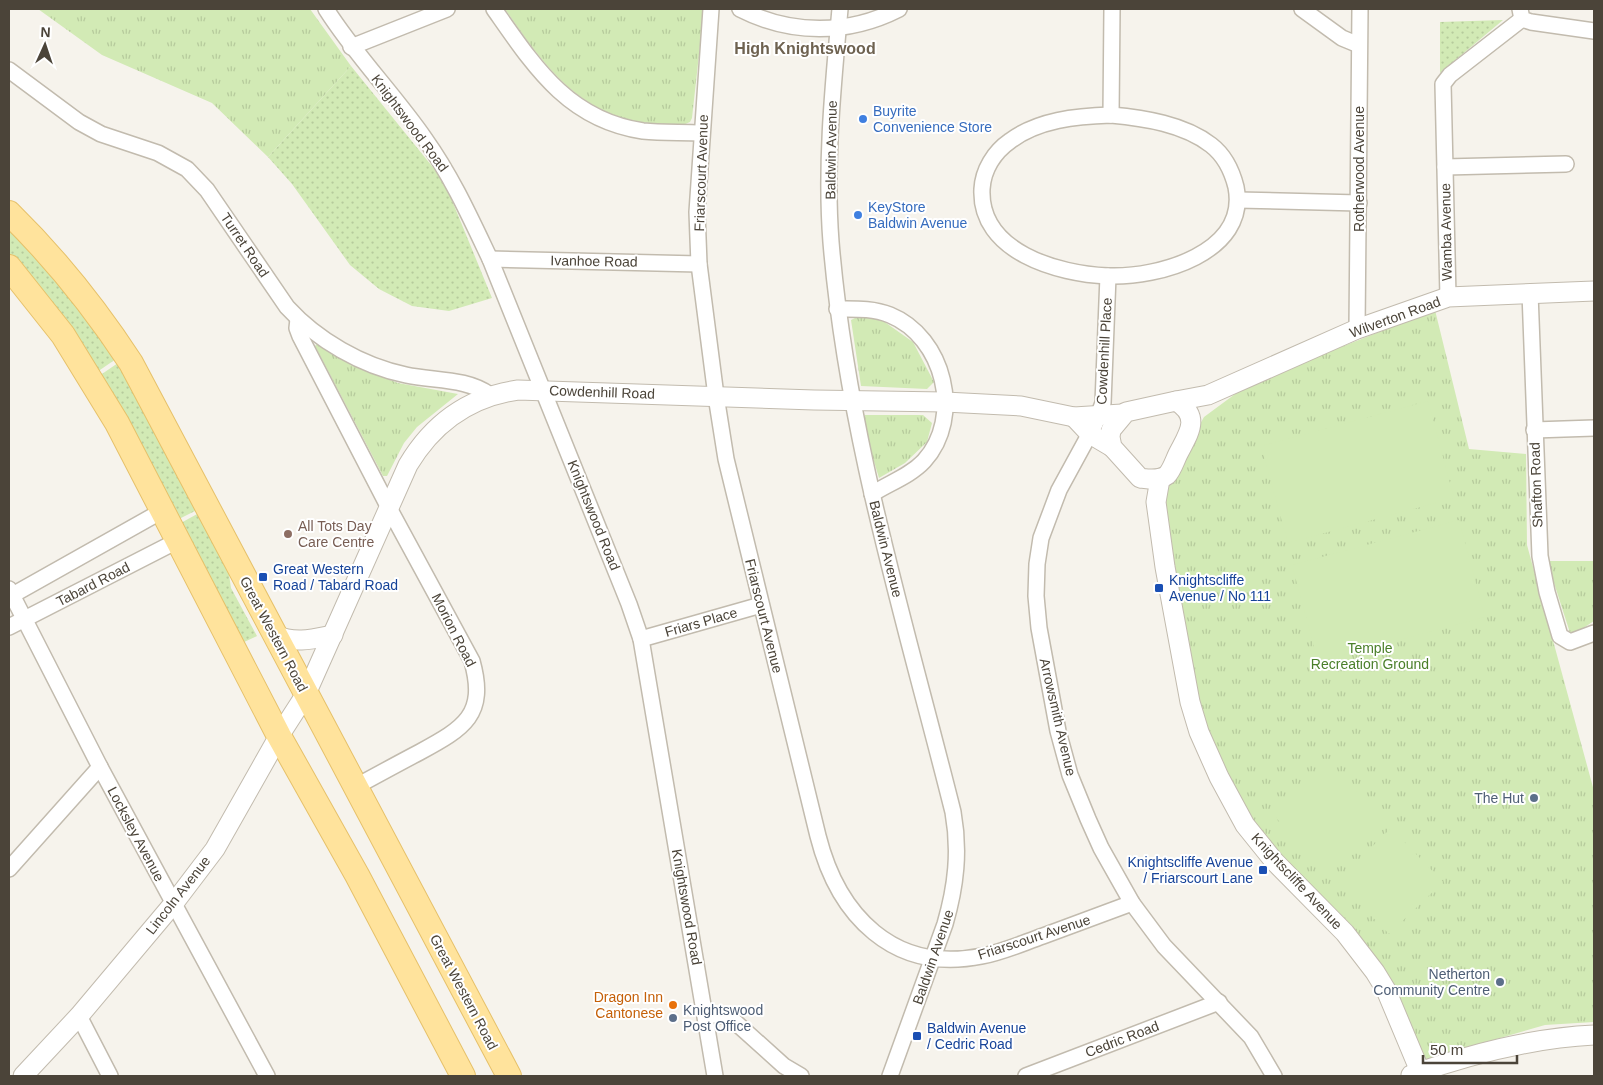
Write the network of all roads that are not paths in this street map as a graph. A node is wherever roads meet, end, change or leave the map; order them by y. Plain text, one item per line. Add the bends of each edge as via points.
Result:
1 (326, 9) edge
2 (447, 9) edge
3 (494, 9) edge
4 (712, 9) edge
5 (740, 9) edge
6 (840, 9) edge
7 (900, 9) edge
8 (1112, 9) edge
9 (1302, 9) edge
10 (1360, 9) edge
11 (1521, 14) edge
12 (838, 29) junction
13 (1594, 31) edge
14 (1359, 45) junction
15 (351, 47) junction
16 (9, 70) edge
17 (1111, 115) junction
18 (701, 133) junction
19 (1566, 164) dead end
20 (1445, 167) junction
21 (1238, 200) junction
22 (1358, 203) junction
23 (9, 213) edge
24 (490, 259) junction
25 (699, 264) junction
26 (9, 267) edge
27 (1108, 276) junction
28 (1594, 291) edge
29 (1530, 293) junction
30 (1448, 297) junction
31 (837, 308) junction
32 (298, 319) junction
33 (1357, 330) junction
34 (542, 390) junction
35 (490, 395) junction
36 (1208, 395) junction
37 (716, 396) junction
38 (852, 399) junction
39 (1176, 401) junction
40 (945, 402) junction
41 (1122, 414) junction
42 (1192, 420) junction
43 (1095, 424) junction
44 (1594, 428) edge
45 (1534, 430) junction
46 (1112, 447) junction
47 (1140, 478) junction
48 (1160, 479) junction
49 (872, 494) junction
50 (1156, 502) junction
51 (389, 508) junction
52 (162, 510) junction
53 (177, 541) junction
54 (10, 594) edge
55 (762, 605) junction
56 (24, 620) junction
57 (9, 627) edge
58 (1594, 633) edge
59 (275, 635) junction
60 (333, 635) junction
61 (641, 639) junction
62 (306, 694) junction
63 (279, 736) junction
64 (100, 766) junction
65 (355, 787) junction
66 (9, 869) edge
67 (174, 903) junction
68 (1132, 903) junction
69 (934, 958) junction
70 (1219, 1002) junction
71 (705, 1014) junction
72 (79, 1016) junction
73 (1594, 1035) edge
74 (1417, 1075) edge
75 (23, 1076) edge
76 (110, 1076) edge
77 (267, 1076) edge
78 (462, 1076) edge
79 (509, 1076) edge
80 (715, 1076) edge
81 (801, 1076) edge
82 (890, 1076) edge
83 (1026, 1076) edge
84 (1274, 1076) edge

1 - 15 street, Knightswood Road
2 - 15 street
3 - 18 street via 541,73 562,96 582,110 603,120 644,131
4 - 18 street, Friarscourt Avenue
5 - 12 street via 774,23
6 - 12 street, Baldwin Avenue
7 - 12 street via 863,24
8 - 17 street
9 - 14 street via 1342,38
10 - 14 street, Rotherwood Avenue
11 - 13 street via 1543,25
11 - 20 street, Wamba Avenue via 1442,84
12 - 31 street, Baldwin Avenue via 830,177
14 - 22 street, Rotherwood Avenue
15 - 24 street, Knightswood Road via 402,108 446,170
16 - 32 street, Turret Road via 79,122 101,134 158,153 187,169 207,190
17 - 21 street via 1146,119 1174,127 1212,145 1232,173
17 - 27 street via 1059,120 1011,140 989,165 982,193 984,212 1007,244 1059,269
18 - 25 street, Friarscourt Avenue via 697,212
19 - 20 street, Wamba Avenue
20 - 30 street, Wamba Avenue
21 - 22 street
21 - 27 street via 1231,224 1223,237 1197,256 1147,273
22 - 33 street, Rotherwood Avenue
23 - 59 main road, Great Western Road via 42,245 77,287 131,364
24 - 25 street, Ivanhoe Road
24 - 34 street, Knightswood Road
25 - 37 street, Friarscourt Avenue
26 - 52 main road via 63,335 118,422
27 - 43 street, Cowdenhill Place via 1103,403
28 - 29 street, Wilverton Road
29 - 30 street, Wilverton Road
29 - 45 street, Shafton Road
30 - 33 street, Wilverton Road
31 - 38 street, Baldwin Avenue
31 - 40 street via 872,309 890,315 920,335 937,362
32 - 35 street via 344,351 378,367 404,375 474,386
32 - 51 street, Turret Road via 300,336
33 - 36 street, Wilverton Road
34 - 35 street, Cowdenhill Road
34 - 37 street, Cowdenhill Road
34 - 61 street, Knightswood Road
35 - 51 street, Cowdenhill Road via 457,410 430,435 408,465
36 - 39 street, Wilverton Road
36 - 42 street
37 - 38 street, Cowdenhill Road
37 - 55 street, Friarscourt Avenue via 726,459
38 - 40 street, Cowdenhill Road
38 - 49 street, Baldwin Avenue
39 - 41 street
39 - 42 street via 1184,406
40 - 43 street, Cowdenhill Road via 1021,406
40 - 49 street via 942,426 924,461 902,478
41 - 43 street
41 - 46 street via 1111,430
42 - 48 street via 1168,474
43 - 46 street, Cowdenhill Road
43 - 68 street, Arrowsmith Avenue via 1058,490 1041,538 1036,596 1058,731 1070,775 1101,848
44 - 45 street
45 - 58 street, Shafton Road via 1538,534 1554,619 1560,636 1566,641 1580,640
46 - 47 street
47 - 48 street
47 - 50 street, Knightscliffe Avenue
48 - 50 street, Knightscliffe Avenue
49 - 69 street, Baldwin Avenue via 957,834 952,902
50 - 74 street, Knightscliffe Avenue via 1190,702 1219,777 1245,825 1261,845 1345,933 1375,972 1386,990
51 - 60 street, Cowdenhill Road
51 - 65 street, Morion Road via 472,661 477,692 474,707 458,731
52 - 53 main road
52 - 54 street, Tabard Road
53 - 56 street, Tabard Road
53 - 63 main road
54 - 56 street, Locksley Avenue
55 - 61 street, Friars Place
55 - 69 street, Friarscourt Avenue via 830,877 866,926 894,946
56 - 57 street, Tabard Road
56 - 64 street, Locksley Avenue
59 - 60 street via 296,641
59 - 62 main road, Great Western Road
60 - 62 street, Cowdenhill Road
61 - 71 street, Knightswood Road
62 - 63 street, Lincoln Avenue
62 - 65 main road, Great Western Road
63 - 67 street, Lincoln Avenue via 215,849
63 - 78 main road via 357,875
64 - 66 street
64 - 67 street, Locksley Avenue
65 - 79 main road, Great Western Road
67 - 72 street, Lincoln Avenue
67 - 77 street, Locksley Avenue
68 - 69 street, Friarscourt Avenue via 982,956
68 - 70 street, Arrowsmith Avenue via 1164,946
69 - 82 street, Baldwin Avenue
70 - 83 street, Cedric Road
70 - 84 street, Arrowsmith Avenue via 1251,1037
71 - 80 street, Knightswood Road
71 - 81 street via 724,1016 734,1021 784,1066
72 - 75 street, Lincoln Avenue
72 - 76 street
73 - 74 street via 1559,1037 1497,1049

